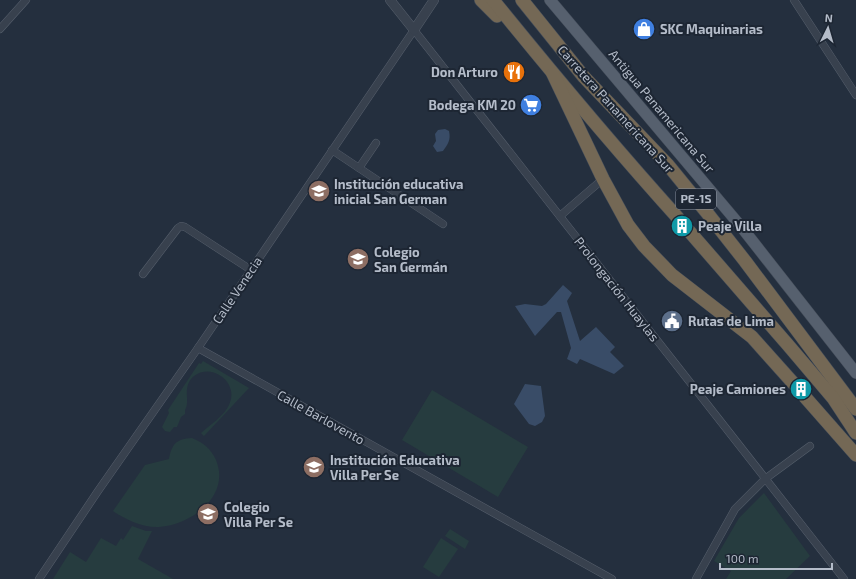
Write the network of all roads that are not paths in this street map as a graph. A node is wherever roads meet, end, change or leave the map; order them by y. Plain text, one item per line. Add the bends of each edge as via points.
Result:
1 (26, 0) edge
2 (390, 0) edge
3 (434, 0) edge
4 (481, 0) edge
5 (493, 0) edge
6 (522, 0) edge
7 (550, 0) edge
8 (794, 0) edge
9 (0, 29) edge
10 (414, 30) junction
11 (542, 61) junction
12 (553, 74) junction
13 (856, 95) edge
14 (376, 143) dead end
15 (332, 150) junction
16 (359, 168) junction
17 (603, 179) junction
18 (560, 216) junction
19 (678, 218) dead end
20 (443, 224) dead end
21 (689, 231) dead end
22 (251, 270) junction
23 (143, 274) dead end
24 (198, 348) junction
25 (856, 373) edge
26 (794, 384) dead end
27 (805, 397) dead end
28 (856, 409) edge
29 (856, 433) edge
30 (810, 446) dead end
31 (856, 455) edge
32 (766, 479) junction
33 (38, 579) edge
34 (612, 579) edge
35 (696, 579) edge
36 (844, 579) edge

1 - 9 street
2 - 10 street, Prolongación Huaylas
3 - 10 street, Calle Venecia
4 - 11 highway
5 - 11 highway, Carretera Panamericana Sur / PE-1S
6 - 28 highway, Carretera Panamericana Sur / PE-1S via 584,77 668,165 745,261
7 - 25 main road, Antigua Panamericana Sur via 743,229
8 - 13 street
10 - 15 street, Calle Venecia
10 - 18 street, Prolongación Huaylas
11 - 12 highway, Carretera Panamericana Sur / PE-1S
12 - 17 highway, Carretera Panamericana Sur / PE-1S
12 - 19 highway, Carretera Panamericana Sur / PE-1S
14 - 16 street
15 - 16 street
15 - 22 street, Calle Venecia
16 - 20 street
17 - 18 street
17 - 26 highway, Carretera Panamericana Sur / PE-1S via 628,226 644,246 672,275 752,337
18 - 32 street, Prolongación Huaylas
21 - 29 highway via 833,398
22 - 23 street via 180,226
22 - 24 street, Calle Venecia
24 - 33 street, Calle Venecia
24 - 34 street, Calle Barlovento
27 - 31 highway
30 - 32 street
32 - 35 street via 735,509
32 - 36 street, Prolongación Huaylas

